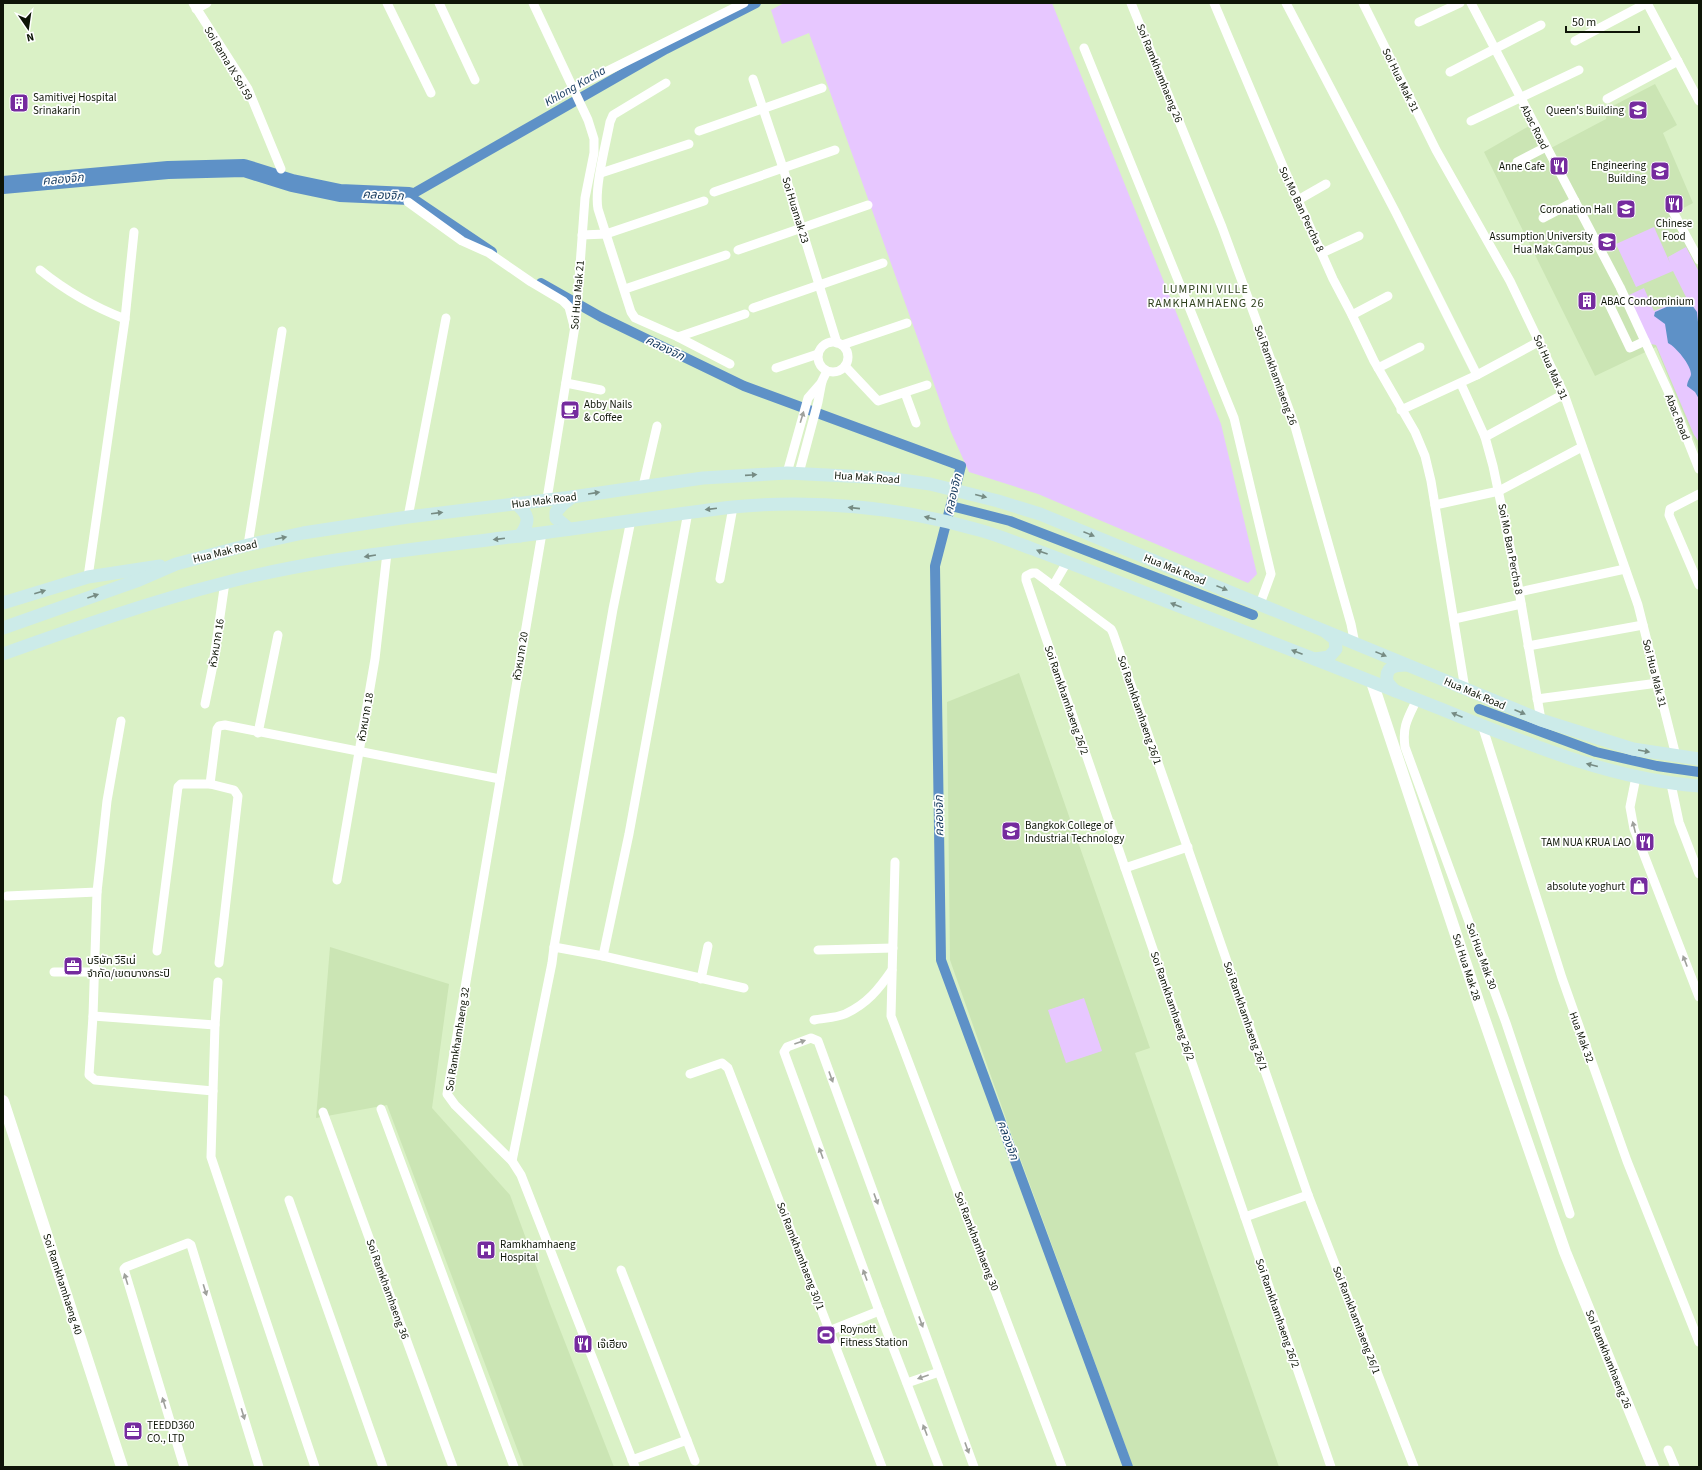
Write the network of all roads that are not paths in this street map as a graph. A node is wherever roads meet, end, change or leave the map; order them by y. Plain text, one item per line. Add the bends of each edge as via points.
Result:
1 (207, 3) edge
2 (387, 3) edge
3 (439, 3) edge
4 (533, 3) edge
5 (744, 3) edge
6 (1131, 3) edge
7 (1214, 3) edge
8 (1286, 3) edge
9 (1363, 3) edge
10 (1460, 3) edge
11 (1471, 3) edge
12 (1647, 3) edge
13 (194, 6) edge
14 (1419, 22) dead end
15 (1541, 25) dead end
16 (1575, 42) dead end
17 (1084, 48) dead end
18 (1495, 49) junction
19 (1678, 61) junction
20 (1579, 70) dead end
21 (1450, 72) dead end
22 (753, 79) dead end
23 (476, 80) dead end
24 (666, 83) dead end
25 (822, 88) dead end
26 (574, 90) junction
27 (431, 93) dead end
28 (1520, 97) junction
29 (1606, 99) dead end
30 (1699, 101) edge
31 (762, 109) junction
32 (1471, 121) dead end
33 (699, 131) dead end
34 (689, 144) dead end
35 (1546, 147) junction
36 (835, 150) dead end
37 (1517, 162) dead end
38 (783, 168) junction
39 (281, 169) dead end
40 (601, 173) junction
41 (1326, 184) dead end
42 (714, 192) dead end
43 (1298, 200) junction
44 (704, 201) dead end
45 (1574, 201) junction
46 (408, 202) dead end
47 (868, 205) dead end
48 (1670, 206) dead end
49 (1543, 218) dead end
50 (801, 228) junction
51 (134, 232) dead end
52 (606, 234) junction
53 (582, 235) junction
54 (1359, 236) dead end
55 (738, 250) dead end
56 (1322, 253) junction
57 (726, 255) dead end
58 (1699, 260) edge
59 (883, 263) dead end
60 (40, 270) dead end
61 (820, 286) junction
62 (625, 289) junction
63 (1388, 296) dead end
64 (1609, 304) dead end
65 (753, 308) dead end
66 (745, 314) dead end
67 (1352, 315) junction
68 (446, 318) dead end
69 (125, 319) junction
70 (907, 323) dead end
71 (576, 324) junction
72 (282, 331) dead end
73 (678, 337) junction
74 (1540, 341) junction
75 (1645, 341) junction
76 (839, 344) junction
77 (1420, 347) dead end
78 (818, 354) junction
79 (730, 364) dead end
80 (845, 366) junction
81 (776, 368) dead end
82 (1378, 368) junction
83 (827, 371) junction
84 (1477, 376) junction
85 (822, 381) junction
86 (566, 383) junction
87 (1461, 384) junction
88 (927, 385) dead end
89 (601, 390) dead end
90 (905, 393) junction
91 (1564, 394) junction
92 (1401, 410) junction
93 (916, 423) dead end
94 (657, 426) dead end
95 (1485, 437) junction
96 (1582, 447) junction
97 (1699, 469) edge
98 (793, 473) junction
99 (643, 486) junction
100 (1499, 491) junction
101 (1699, 494) edge
102 (572, 497) junction
103 (547, 499) junction
104 (515, 503) junction
105 (1435, 505) junction
106 (733, 507) junction
107 (688, 512) junction
108 (408, 517) junction
109 (631, 520) junction
110 (569, 529) junction
111 (542, 533) junction
112 (520, 536) junction
113 (248, 545) junction
114 (387, 553) junction
115 (1067, 562) junction
116 (176, 564) junction
117 (1625, 569) junction
118 (88, 578) junction
119 (720, 579) dead end
120 (225, 582) junction
121 (1699, 585) edge
122 (1053, 586) junction
123 (1519, 592) junction
124 (3, 603) edge
125 (1260, 604) junction
126 (1521, 604) junction
127 (65, 606) junction
128 (3, 618) edge
129 (1454, 619) junction
130 (1643, 625) junction
131 (3, 628) edge
132 (1326, 632) junction
133 (278, 635) dead end
134 (1355, 644) junction
135 (1528, 646) junction
136 (3, 654) edge
137 (1315, 659) junction
138 (1407, 665) junction
139 (1372, 682) junction
140 (1658, 683) junction
141 (1465, 689) junction
142 (1395, 691) junction
143 (1417, 699) junction
144 (1537, 699) junction
145 (205, 704) dead end
146 (1541, 720) junction
147 (120, 721) dead end
148 (1482, 726) junction
149 (258, 733) junction
150 (359, 752) junction
151 (1676, 756) junction
152 (1699, 759) edge
153 (1636, 777) junction
154 (500, 779) junction
155 (210, 784) junction
156 (1671, 784) junction
157 (1699, 786) edge
158 (1188, 847) junction
159 (895, 862) dead end
160 (1125, 868) junction
161 (1699, 874) edge
162 (337, 880) dead end
163 (97, 892) junction
164 (7, 896) dead end
165 (708, 946) dead end
166 (554, 947) junction
167 (893, 948) junction
168 (818, 950) dead end
169 (157, 951) dead end
170 (603, 956) junction
171 (219, 963) dead end
172 (892, 970) junction
173 (54, 972) dead end
174 (95, 972) junction
175 (701, 979) junction
176 (218, 982) dead end
177 (744, 988) dead end
178 (1699, 997) edge
179 (93, 1016) junction
180 (814, 1020) dead end
181 (215, 1025) junction
182 (690, 1074) dead end
183 (213, 1091) junction
184 (3, 1101) edge
185 (381, 1109) dead end
186 (323, 1112) dead end
187 (512, 1161) junction
188 (1308, 1195) junction
189 (289, 1200) dead end
190 (1570, 1214) dead end
191 (1245, 1217) junction
192 (1565, 1252) joint
193 (621, 1270) dead end
194 (879, 1312) junction
195 (829, 1331) junction
196 (1699, 1342) edge
197 (939, 1372) junction
198 (907, 1383) junction
199 (687, 1440) junction
200 (1668, 1450) dead end
201 (695, 1461) dead end
202 (633, 1464) edge
203 (122, 1467) edge
204 (184, 1467) edge
205 (259, 1467) edge
206 (315, 1467) edge
207 (383, 1467) edge
208 (453, 1467) edge
209 (514, 1467) edge
210 (882, 1467) edge
211 (939, 1467) edge
212 (974, 1467) edge
213 (1062, 1467) edge
214 (1331, 1467) edge
215 (1414, 1467) edge
216 (1653, 1467) edge
217 (1675, 1467) edge

1 - 13 street
2 - 27 street
3 - 23 street
4 - 26 street, Soi Hua Mak 21
5 - 26 street
6 - 134 street, Soi Ramkhamhaeng 26 via 1222,227 1294,424 1350,618
7 - 43 street, Soi Mo Ban Percha 8
8 - 84 street via 1396,213
9 - 74 street, Soi Hua Mak 31 via 1436,150 1510,281
10 - 14 street
11 - 18 street, Abac Road
12 - 16 street
12 - 19 street
13 - 39 street, Soi Rama IX Soi 59 via 248,89
15 - 18 street
17 - 125 street via 1234,418 1271,574
18 - 21 street
18 - 28 street, Abac Road
19 - 29 street
19 - 30 street
20 - 28 street
22 - 31 street, Soi Huamak 23
24 - 40 street via 613,115
25 - 31 street
26 - 53 street, Soi Hua Mak 21 via 594,140
28 - 32 street
28 - 35 street, Abac Road
31 - 33 street
31 - 38 street, Soi Huamak 23
34 - 40 street
35 - 37 street
35 - 45 street, Abac Road
36 - 38 street
38 - 42 street
38 - 50 street, Soi Huamak 23
40 - 52 street via 597,202
41 - 43 street
43 - 56 street, Soi Mo Ban Percha 8
44 - 52 street
45 - 49 street
45 - 75 street, Abac Road via 1620,287
46 - 71 street via 462,241 489,253 563,301
47 - 50 street
48 - 58 street
50 - 55 street
50 - 61 street, Soi Huamak 23
51 - 69 street
52 - 53 street
52 - 62 street
53 - 71 street, Soi Hua Mak 21
54 - 56 street
56 - 67 street, Soi Mo Ban Percha 8
57 - 62 street
59 - 61 street
60 - 69 street via 94,306
61 - 65 street
61 - 76 street, Soi Huamak 23
62 - 73 street via 631,312 636,318
63 - 67 street
64 - 75 street via 1630,348
66 - 73 street
67 - 82 street, Soi Mo Ban Percha 8
68 - 108 street
69 - 118 street
70 - 76 street
71 - 86 street, Soi Hua Mak 21
72 - 113 street
73 - 79 street
74 - 84 street
74 - 91 street, Soi Hua Mak 31
75 - 97 street, Abac Road
76 - 78 street via 827,343
76 - 80 street, Soi Huamak 23 via 845,348 848,357
77 - 82 street
78 - 81 street
78 - 83 street via 819,364
80 - 83 street via 837,372
80 - 90 street via 878,401
82 - 92 street, Soi Mo Ban Percha 8
83 - 85 street
84 - 87 street
85 - 98 street via 808,438
98 -> 85 street via 797,436 808,398
86 - 89 street
86 - 103 street, Soi Hua Mak 21
87 - 92 street
87 - 95 street, Soi Mo Ban Percha 8
88 - 90 street
90 - 93 street
91 - 95 street
91 - 96 street, Soi Hua Mak 31
92 - 105 street, Soi Mo Ban Percha 8 via 1415,432 1425,456
94 - 99 street
95 - 100 street, Soi Mo Ban Percha 8
96 - 100 street
96 - 117 street, Soi Hua Mak 31
99 -> 98 main road, Hua Mak Road via 703,478
98 -> 125 main road, Hua Mak Road via 887,478 930,484 998,501 1040,514
102 -> 99 main road, Hua Mak Road
100 - 105 street
100 - 123 street, Soi Mo Ban Percha 8
101 - 121 street via 1674,506 1669,515
102 - 103 main road, Hua Mak Road
102 - 110 main road via 556,512 556,518
103 - 104 main road, Hua Mak Road
108 -> 104 main road, Hua Mak Road
104 - 112 main road via 527,515 528,523
105 - 129 street, Soi Mo Ban Percha 8
106 -> 107 main road
115 -> 106 main road via 976,529 924,516 819,505
106 - 119 street
107 - 109 main road
107 - 170 street via 630,826
113 -> 108 main road, Hua Mak Road via 302,533
109 - 110 main road
109 - 166 street
110 - 111 main road
111 - 112 main road
111 - 154 street, หัวหมาก 20
112 -> 114 main road
113 - 116 main road, Hua Mak Road
114 -> 120 main road
114 - 150 street, หัวหมาก 18 via 375,659
115 - 122 street
137 -> 115 main road
116 - 118 main road
127 -> 116 main road, Hua Mak Road
117 - 123 street
117 - 130 street, Soi Hua Mak 31
124 -> 118 main road
120 - 136 main road via 125,612
120 - 145 street, หัวหมาก 16
122 - 158 street, Soi Ramkhamhaeng 26/1 via 1111,629
122 - 160 street, Soi Ramkhamhaeng 26/2 via 1036,573 1026,576
123 - 126 street, Soi Mo Ban Percha 8
125 - 132 main road, Hua Mak Road
126 - 129 street
126 - 135 street, Soi Mo Ban Percha 8
127 - 128 main road via 38,609
127 - 131 main road, Hua Mak Road
129 - 141 street, Soi Mo Ban Percha 8
130 - 135 street
130 - 140 street, Soi Hua Mak 31
132 - 134 main road, Hua Mak Road
132 - 137 main road via 1335,639 1336,649 1329,657
133 - 149 street
134 -> 138 main road, Hua Mak Road
135 - 144 street, Soi Mo Ban Percha 8
137 - 139 main road
138 - 141 main road, Hua Mak Road
138 - 142 main road via 1394,665 1387,672 1387,682
139 - 142 main road
139 - 192 street, Soi Hua Mak 28
140 - 144 street
140 - 151 street, Soi Hua Mak 31
141 -> 146 main road, Hua Mak Road
142 - 143 main road
148 -> 143 main road
143 - 190 street, Soi Hua Mak 30 via 1403,732 1405,747 1506,1023
144 - 146 street, Soi Mo Ban Percha 8
146 -> 151 main road, Hua Mak Road via 1632,749
147 - 163 street via 107,801
153 -> 148 main road via 1580,762
148 - 196 street, Hua Mak 32 via 1564,986 1627,1161
149 - 150 street
149 - 155 street via 219,726
150 - 154 street
150 - 162 street, หัวหมาก 18
151 - 152 main road, Hua Mak Road
153 - 156 main road
178 -> 153 street via 1634,829 1630,807
154 - 187 street, Soi Ramkhamhaeng 32 via 447,1090 455,1105
155 - 169 street via 181,784 178,787
155 - 171 street via 234,790 238,796
156 - 157 main road
156 - 161 street via 1679,822
158 - 160 street
158 - 188 street, Soi Ramkhamhaeng 26/1
159 - 167 street
160 - 191 street, Soi Ramkhamhaeng 26/2
163 - 164 street
163 - 174 street
165 - 175 street
166 - 170 street
166 - 187 street
167 - 168 street
167 - 172 street
170 - 175 street
172 - 180 street via 877,992 844,1015
172 - 213 street, Soi Ramkhamhaeng 30 via 891,1016
173 - 174 street
174 - 179 street
175 - 177 street
176 - 181 street
179 - 181 street
179 - 183 street via 89,1075 91,1078
181 - 183 street
182 - 195 street, Soi Ramkhamhaeng 30/1 via 722,1063 728,1068
183 - 206 street via 211,1157
184 - 203 street, Soi Ramkhamhaeng 40
185 - 209 street
186 - 208 street, Soi Ramkhamhaeng 36
187 - 202 street, Soi Ramkhamhaeng 32 via 521,1175
188 - 191 street
188 - 215 street, Soi Ramkhamhaeng 26/1
189 - 207 street
191 - 214 street, Soi Ramkhamhaeng 26/2
192 - 216 street, Soi Ramkhamhaeng 26
193 - 199 street
194 - 195 street
194 -> 197 street via 784,1052 787,1047 811,1038 818,1041
194 - 198 street
195 - 210 street, Soi Ramkhamhaeng 30/1
197 -> 198 street
197 -> 212 street
211 -> 198 street
199 - 201 street
199 - 202 street
200 - 217 street
204 -> 205 street via 124,1269 188,1243 191,1245

